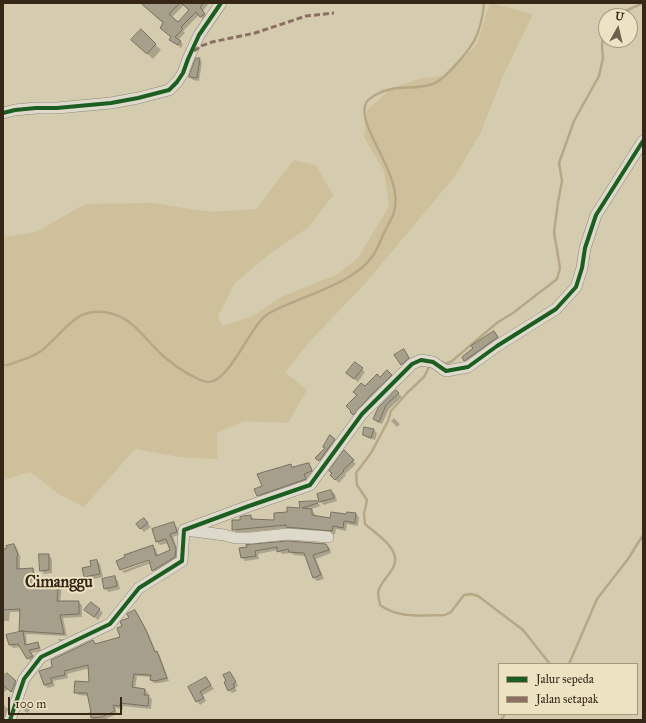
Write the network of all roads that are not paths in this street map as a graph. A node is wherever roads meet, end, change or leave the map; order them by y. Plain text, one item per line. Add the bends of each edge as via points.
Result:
1 (221, 3) edge
2 (3, 113) edge
3 (643, 141) edge
4 (184, 530) junction
5 (328, 537) dead end
6 (10, 720) edge

1 - 2 street via 199,35 183,73 169,90 111,103
3 - 4 street via 596,215 576,287 556,309 468,368 446,371 433,362 421,360 412,364 362,414 310,485
4 - 5 street via 235,538 288,534
4 - 6 street via 182,561 139,588 110,624 41,656 24,679

